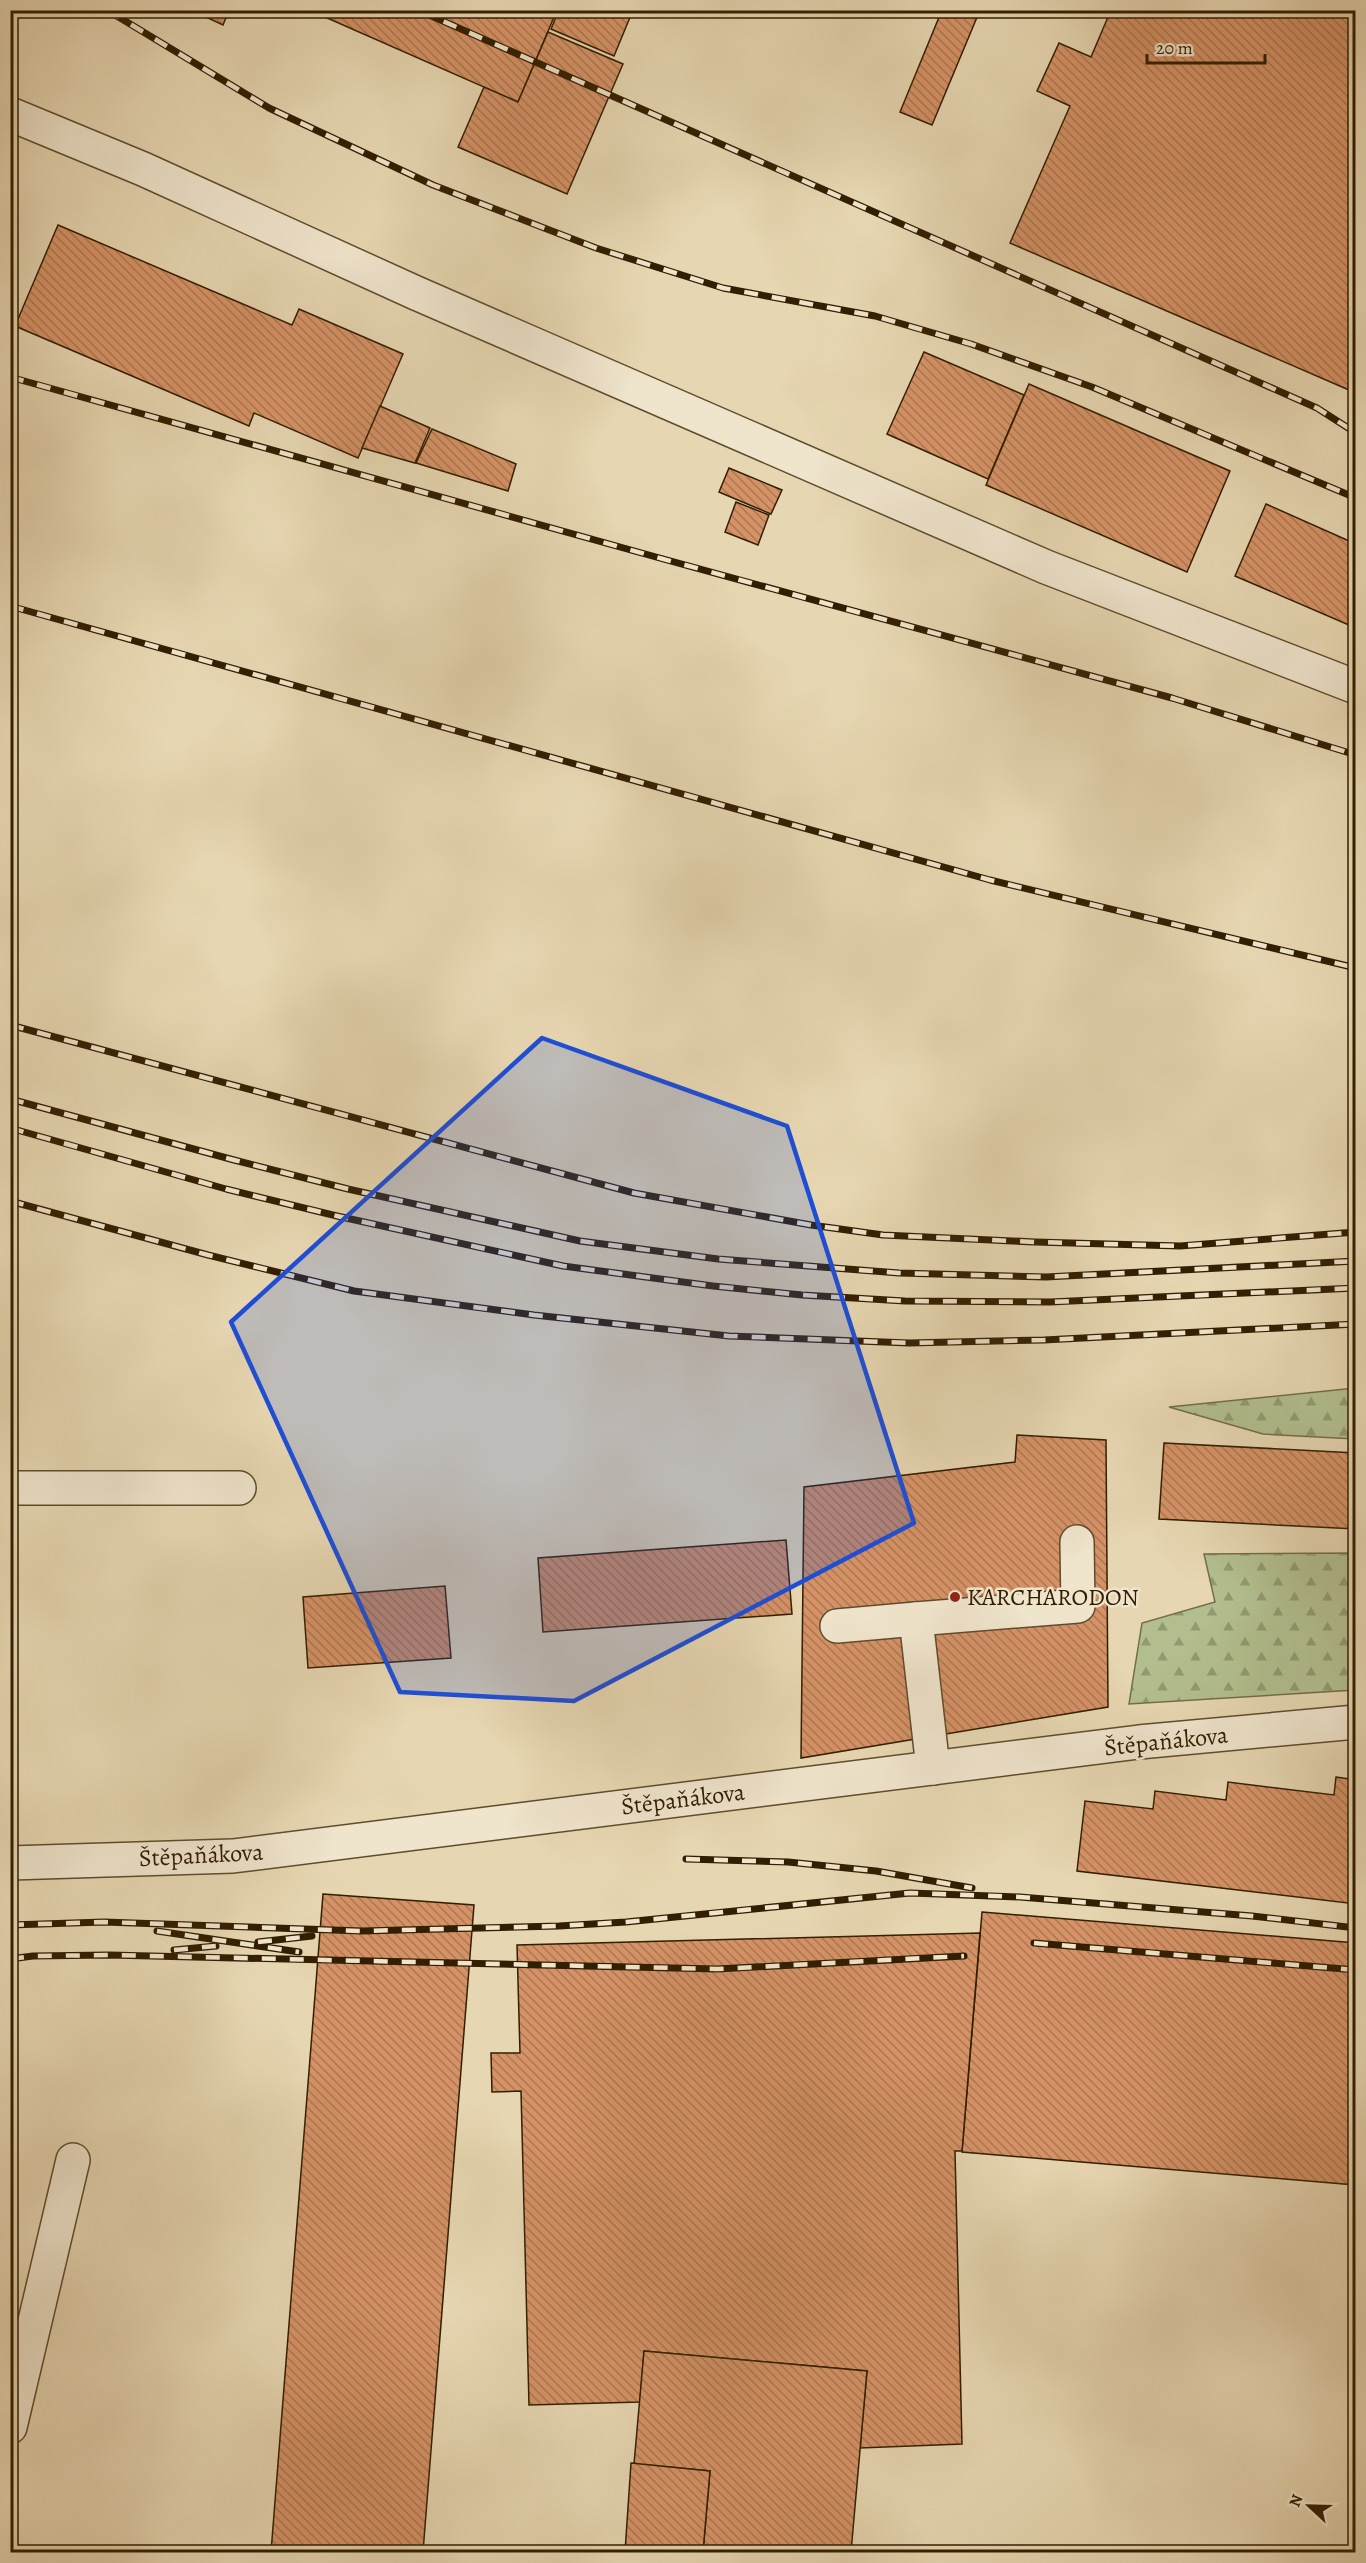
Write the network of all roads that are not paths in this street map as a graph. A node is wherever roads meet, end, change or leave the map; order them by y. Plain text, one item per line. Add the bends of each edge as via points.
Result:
1 (10, 114) edge
2 (1356, 687) edge
3 (10, 1488) edge
4 (239, 1488) dead end
5 (1077, 1542) dead end
6 (916, 1619) junction
7 (837, 1626) dead end
8 (1356, 1722) edge
9 (933, 1768) junction
10 (10, 1863) edge
11 (73, 2160) dead end
12 (10, 2427) edge

1 - 2 street via 1046,567
3 - 4 street
5 - 6 street via 1078,1606
6 - 7 street
6 - 9 street
8 - 9 street, Štěpaňákova via 1139,1742
9 - 10 street, Štěpaňákova via 233,1856
11 - 12 street

